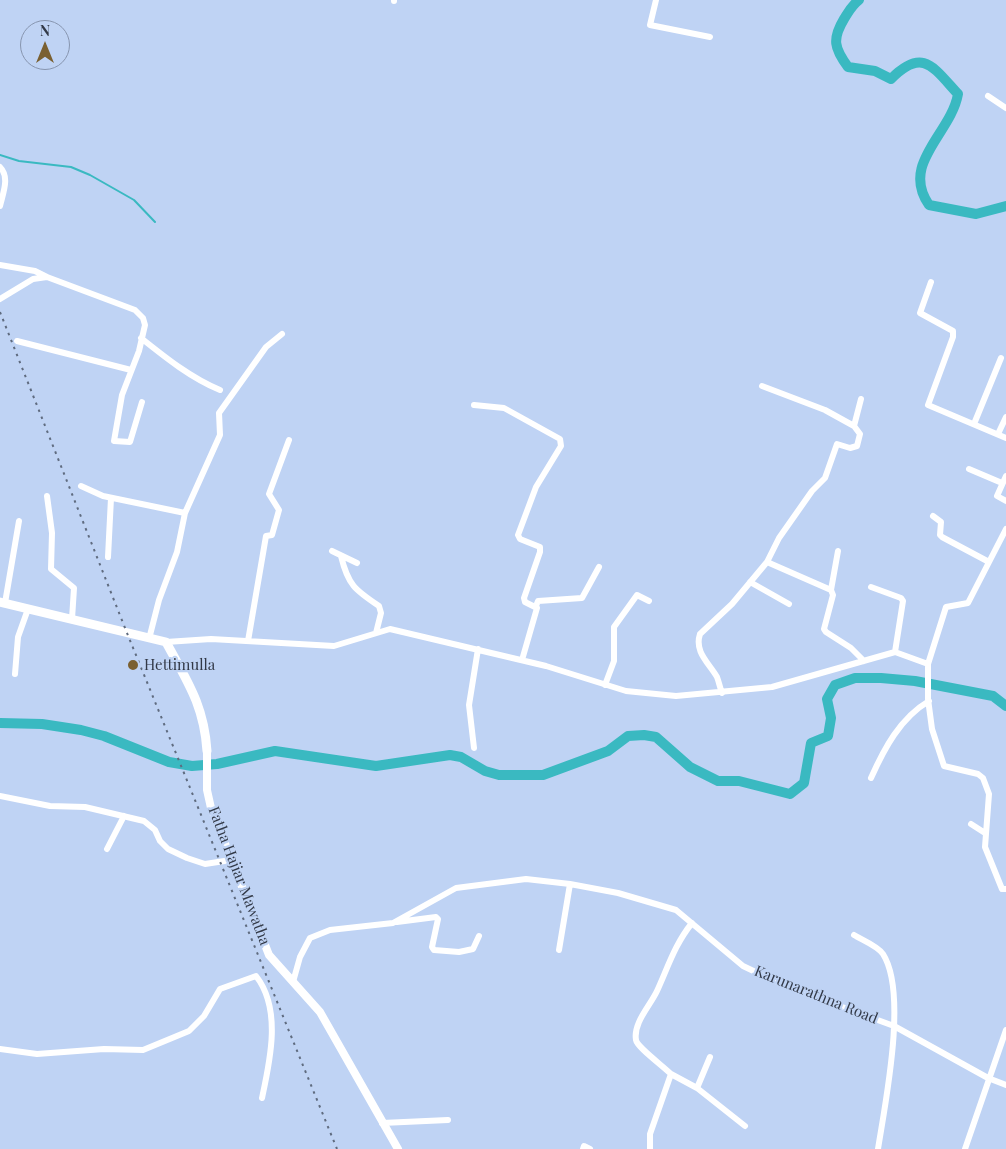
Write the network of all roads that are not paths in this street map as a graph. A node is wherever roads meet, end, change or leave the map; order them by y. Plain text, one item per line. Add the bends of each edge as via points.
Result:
1 (656, 0) edge
2 (710, 37) dead end
3 (988, 96) dead end
4 (1006, 108) edge
5 (0, 167) edge
6 (0, 206) edge
7 (0, 265) edge
8 (47, 277) junction
9 (931, 282) dead end
10 (0, 299) edge
11 (282, 334) dead end
12 (141, 338) junction
13 (17, 341) dead end
14 (1001, 358) dead end
15 (131, 370) junction
16 (762, 386) dead end
17 (220, 390) dead end
18 (861, 399) dead end
19 (142, 402) dead end
20 (474, 405) dead end
21 (1006, 417) edge
22 (974, 424) junction
23 (854, 426) junction
24 (998, 434) junction
25 (1006, 438) edge
26 (289, 440) dead end
27 (969, 469) dead end
28 (1006, 476) edge
29 (1002, 483) junction
30 (81, 486) dead end
31 (47, 496) dead end
32 (111, 498) junction
33 (1006, 501) edge
34 (185, 514) junction
35 (933, 516) dead end
36 (19, 521) dead end
37 (1006, 529) edge
38 (838, 550) dead end
39 (332, 551) dead end
40 (341, 556) junction
41 (108, 557) dead end
42 (357, 562) dead end
43 (766, 562) junction
44 (989, 562) junction
45 (599, 567) dead end
46 (750, 582) junction
47 (871, 586) dead end
48 (830, 590) junction
49 (649, 601) dead end
50 (2, 602) edge
51 (789, 604) dead end
52 (536, 606) junction
53 (28, 608) junction
54 (72, 619) junction
55 (376, 633) junction
56 (149, 639) junction
57 (248, 641) junction
58 (166, 642) junction
59 (478, 649) junction
60 (894, 652) junction
61 (522, 660) junction
62 (864, 660) junction
63 (929, 666) junction
64 (15, 674) dead end
65 (606, 685) junction
66 (722, 693) junction
67 (928, 700) junction
68 (474, 748) dead end
69 (207, 751) joint
70 (871, 778) dead end
71 (0, 796) edge
72 (124, 816) junction
73 (971, 824) dead end
74 (985, 834) junction
75 (107, 849) dead end
76 (231, 860) junction
77 (570, 884) junction
78 (1006, 890) edge
79 (394, 923) junction
80 (692, 923) junction
81 (854, 935) dead end
82 (479, 936) dead end
83 (559, 950) dead end
84 (293, 982) junction
85 (894, 1026) junction
86 (1006, 1030) edge
87 (0, 1049) edge
88 (710, 1056) dead end
89 (671, 1074) junction
90 (988, 1078) junction
91 (1006, 1085) edge
92 (697, 1088) junction
93 (262, 1098) dead end
94 (448, 1120) dead end
95 (382, 1123) junction
96 (745, 1126) dead end
97 (398, 1149) edge
98 (583, 1149) edge
99 (590, 1149) edge
100 (650, 1149) edge
101 (878, 1149) edge
102 (966, 1149) edge

1 - 2 street via 650,26
3 - 4 street
5 - 6 street via 6,181
7 - 8 street via 35,271
8 - 10 street via 33,278
8 - 12 street via 135,310 145,325
9 - 22 street via 920,313 953,331 953,337 928,404
11 - 34 street via 266,347 219,413 220,435
12 - 15 street
12 - 17 street via 205,384
13 - 15 street
14 - 22 street
15 - 19 street via 122,395 114,441 130,442
16 - 23 street via 825,410
18 - 23 street
20 - 52 street via 504,408 560,440 561,446 536,487 518,535 520,539 540,547 524,598 525,602
21 - 24 street
22 - 24 street
23 - 43 street via 860,434 857,446 850,448 837,444 825,478 812,491
24 - 25 street
26 - 57 street via 269,494 280,510 272,535 266,536
27 - 29 street
28 - 29 street
29 - 33 street via 998,496
30 - 32 street
31 - 54 street via 52,533 51,569 74,588
32 - 34 street
32 - 41 street
34 - 56 street via 177,552 158,600
35 - 44 street via 942,522 942,537
36 - 50 street
37 - 44 street
38 - 48 street
39 - 40 street
40 - 42 street
40 - 55 street via 355,590 379,606 381,613
43 - 46 street
43 - 48 street
44 - 63 street via 968,603 946,607
45 - 52 street via 582,598 538,601
46 - 51 street
46 - 66 street via 700,634 697,644
47 - 60 street via 901,598
48 - 62 street via 833,595 824,629
49 - 65 street via 637,595 614,627 614,661
50 - 53 main road
52 - 61 street
53 - 54 main road
53 - 64 street via 18,637
54 - 56 main road
55 - 57 street via 334,646
55 - 59 street via 390,629
56 - 58 main road
57 - 58 street
58 - 69 main road via 196,696 205,726
59 - 61 street
59 - 68 street via 469,705
60 - 62 street
60 - 63 street
61 - 65 street
62 - 66 street via 772,687
63 - 67 street
65 - 66 street via 626,691 676,696
67 - 70 street via 887,744
67 - 74 street via 932,729 944,766 978,774 987,786
69 - 76 street, Fatha Hajiar Mawatha via 207,790
71 - 72 street
72 - 75 street
72 - 76 street via 144,821 168,849 187,858 205,864
73 - 74 street
74 - 78 street via 985,847 1002,889
76 - 84 street, Fatha Hajiar Mawatha via 269,955
77 - 79 street, Karunarathna Road via 526,879 456,888
77 - 80 street, Karunarathna Road via 618,893 676,910
77 - 83 street
79 - 82 street via 436,917 434,950 459,952 473,949
79 - 84 street, Karunarathna Road via 330,930 310,938 300,956
80 - 85 street, Karunarathna Road via 743,966 785,986
80 - 89 street via 682,935 637,1028 636,1041 641,1050
81 - 85 street via 882,953 890,973
84 - 95 street, Fatha Hajiar Mawatha via 320,1012
85 - 90 street, Karunarathna Road
85 - 101 street
86 - 90 street
87 - 93 street via 37,1054 143,1050 189,1031 204,1016 220,989 256,976 269,1001 273,1038
88 - 92 street
89 - 92 street
89 - 100 street via 650,1134
90 - 91 street, Karunarathna Road
90 - 102 street
92 - 96 street
94 - 95 street
95 - 97 street, Fatha Hajiar Mawatha
98 - 99 street via 584,1146

